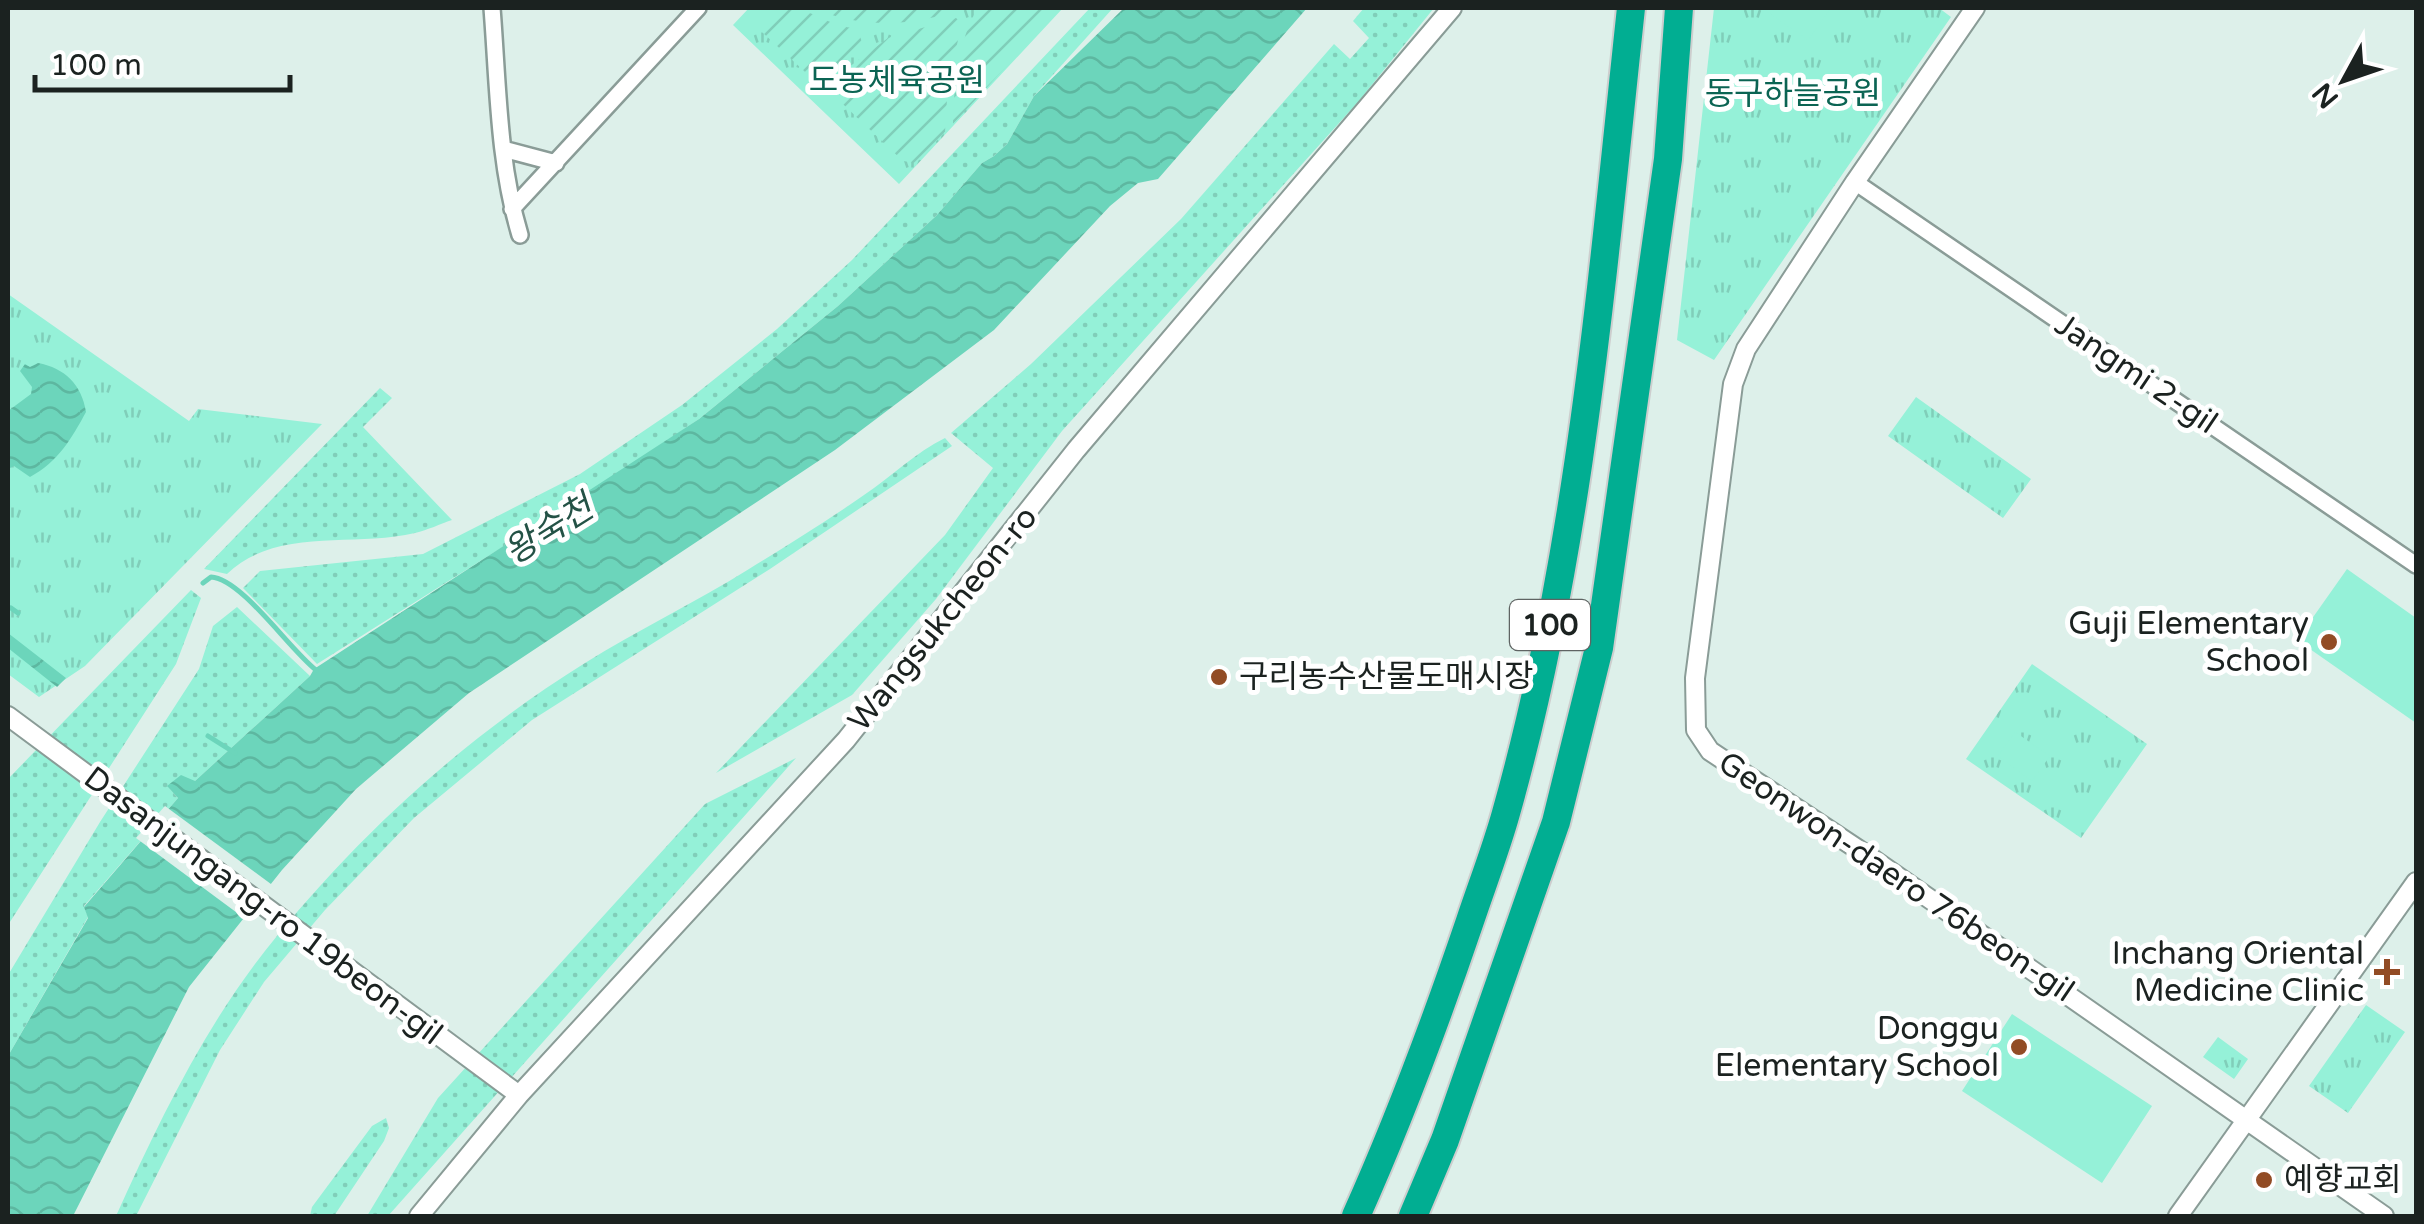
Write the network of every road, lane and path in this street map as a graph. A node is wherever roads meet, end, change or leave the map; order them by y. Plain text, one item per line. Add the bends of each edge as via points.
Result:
1 (492, 8) edge
2 (698, 8) edge
3 (1452, 8) edge
4 (1631, 8) edge
5 (1679, 8) edge
6 (1975, 8) edge
7 (503, 148) junction
8 (556, 162) junction
9 (1855, 182) junction
10 (512, 209) junction
11 (520, 235) dead end
12 (2416, 565) edge
13 (8, 716) edge
14 (2416, 882) edge
15 (519, 1095) junction
16 (2246, 1119) junction
17 (418, 1216) edge
18 (1356, 1216) edge
19 (1413, 1216) edge
20 (2178, 1216) edge
21 (2384, 1216) edge

1 - 7 street
2 - 8 street
3 - 15 street, Wangsukcheon-ro via 1076,450 846,740
4 - 18 highway, 100 via 1593,368 1550,626 1506,814 1440,1011
5 - 19 highway, 100 via 1668,159 1598,648 1556,822 1446,1140
6 - 9 street, Geonwon-daero 76beon-gil
7 - 8 street
7 - 10 street
8 - 10 street
9 - 12 street, Jangmi 2-gil
9 - 16 street, Geonwon-daero 76beon-gil via 1746,350 1733,384 1695,678 1696,730 1710,751
10 - 11 street
13 - 15 street, Dasanjungang-ro 19beon-gil
14 - 16 street
15 - 17 street, Wangsukcheon-ro
16 - 20 street
16 - 21 street, Geonwon-daero 76beon-gil

